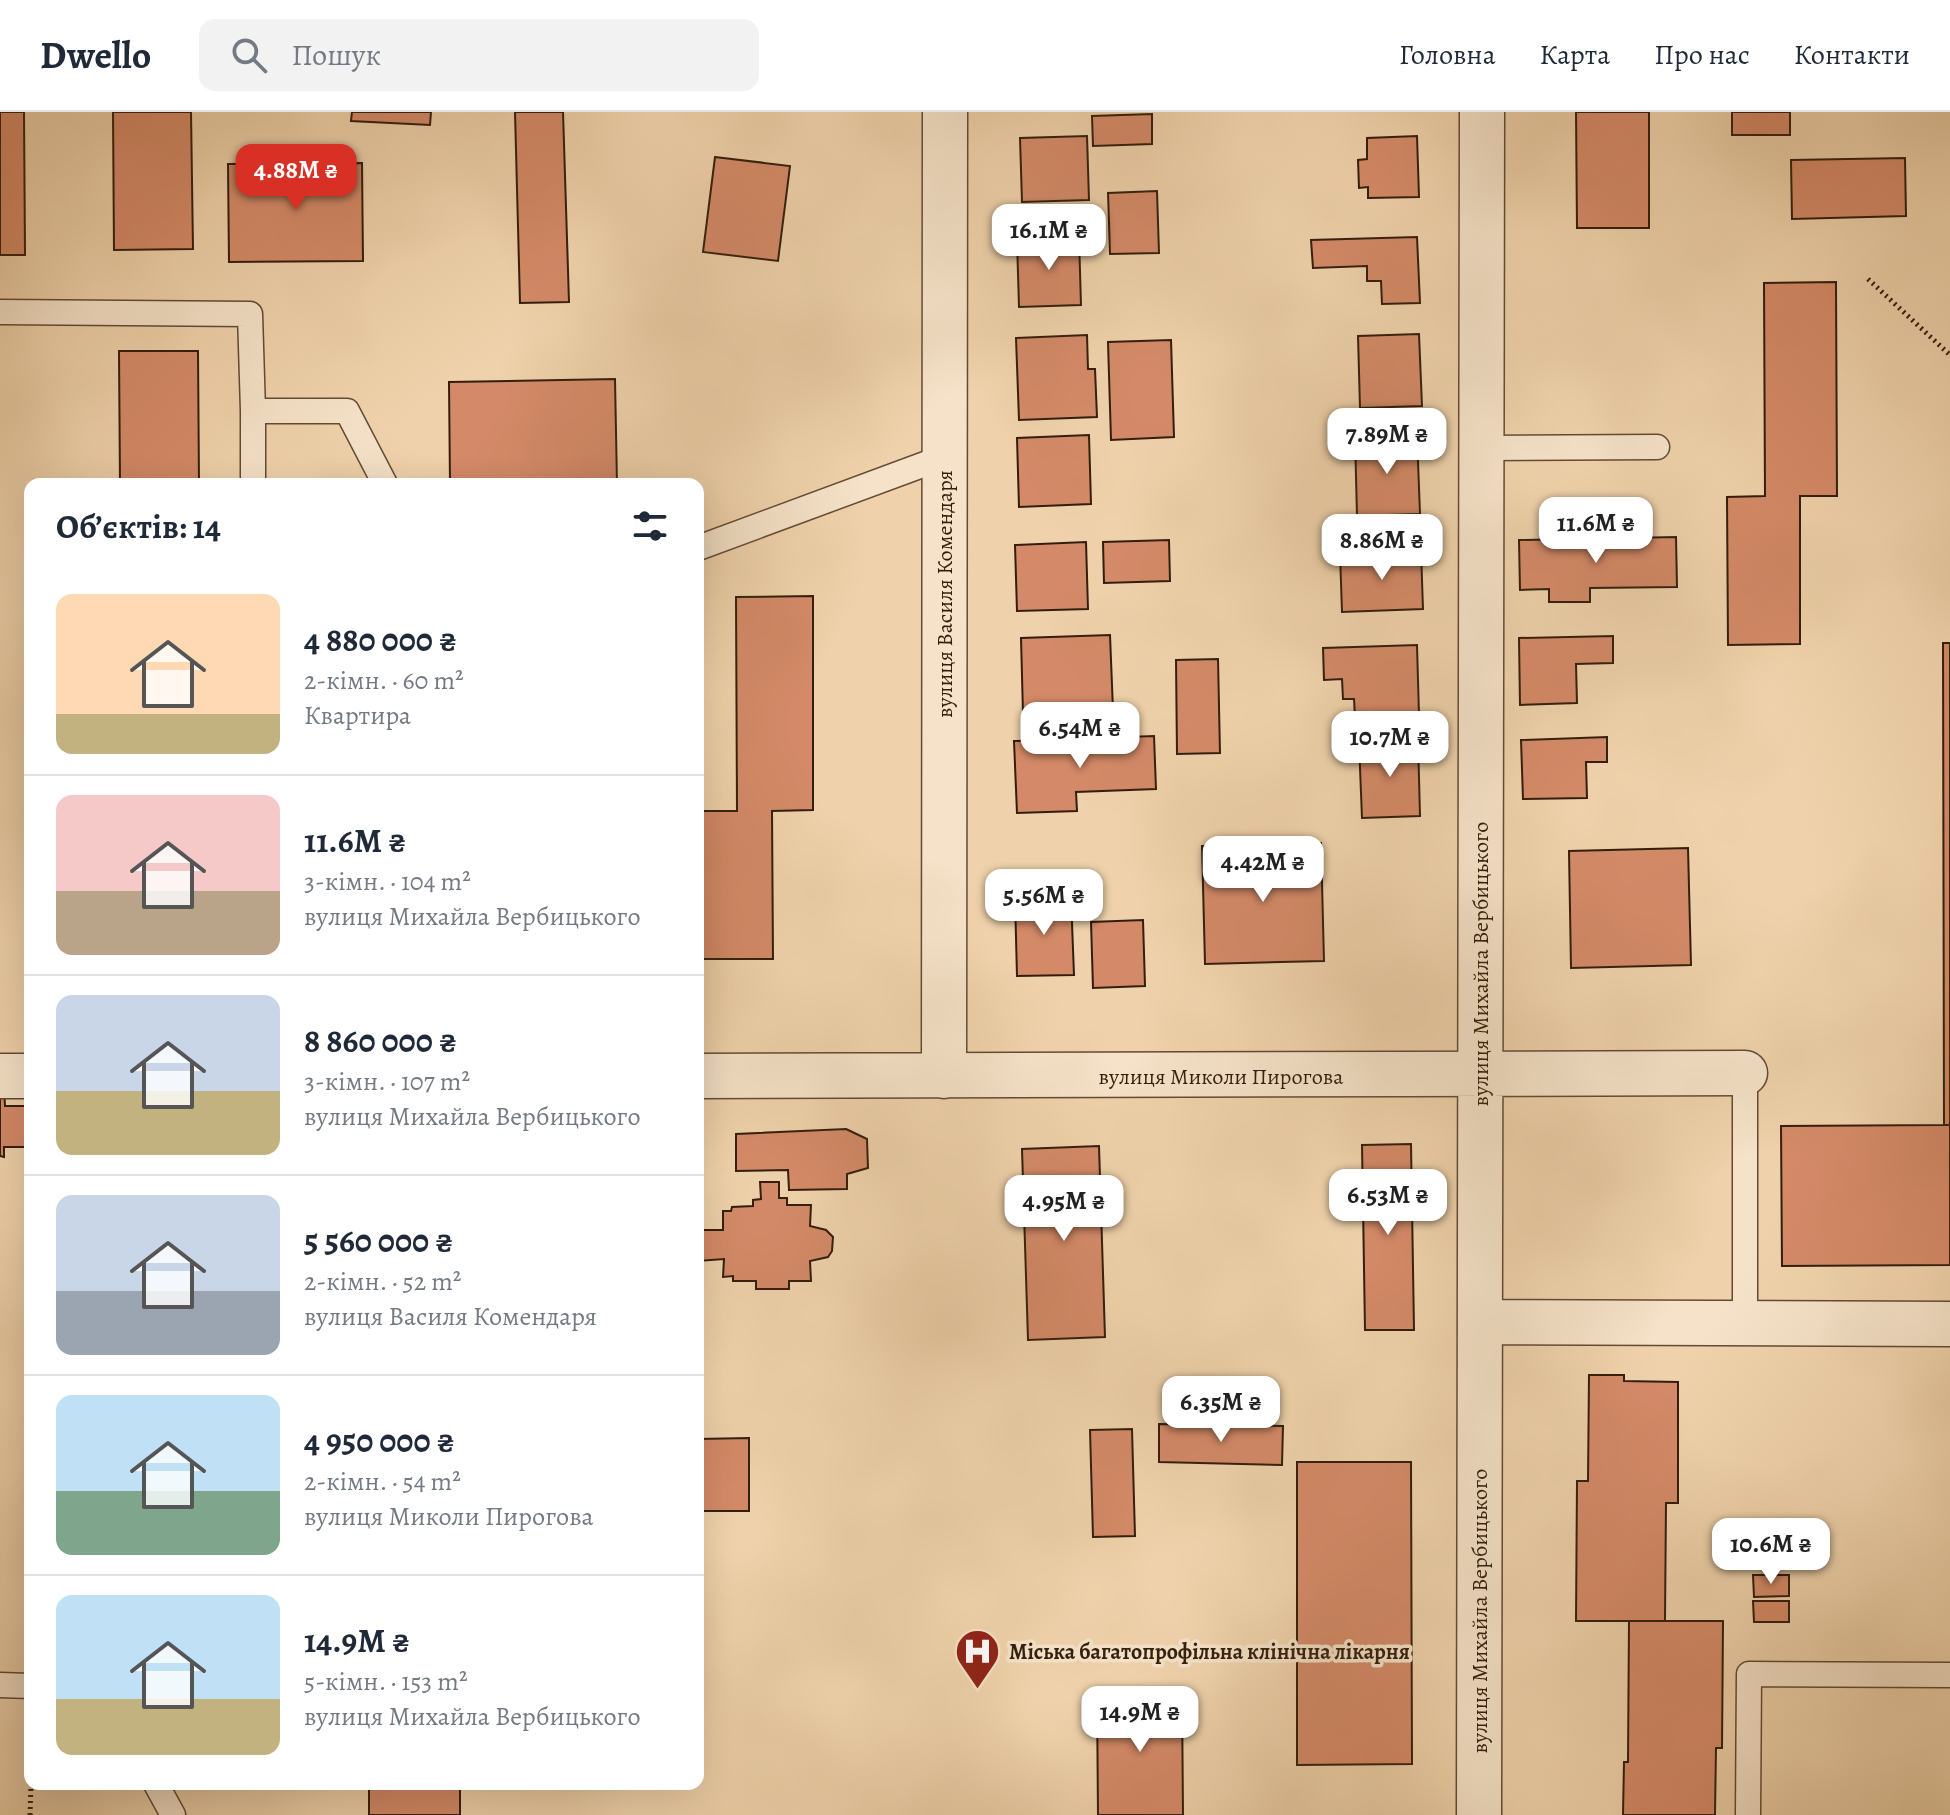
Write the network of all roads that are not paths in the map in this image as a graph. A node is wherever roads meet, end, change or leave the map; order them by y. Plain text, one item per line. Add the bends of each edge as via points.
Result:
1 (945, 112) edge
2 (1482, 112) edge
3 (0, 312) edge
4 (253, 411) junction
5 (1657, 447) dead end
6 (1481, 448) junction
7 (944, 457) junction
8 (253, 478) edge
9 (382, 478) edge
10 (704, 546) edge
11 (1745, 1073) joint
12 (1480, 1075) junction
13 (0, 1076) edge
14 (24, 1076) edge
15 (704, 1076) edge
16 (944, 1076) junction
17 (1480, 1322) junction
18 (1745, 1323) junction
19 (1950, 1324) edge
20 (1950, 1675) edge
21 (0, 1685) edge
22 (24, 1686) edge
23 (159, 1790) edge
24 (173, 1815) edge
25 (1479, 1815) edge
26 (1748, 1815) edge

1 - 7 street, вулиця Василя Комендаря
2 - 6 street, вулиця Михайла Вербицького
3 - 4 lane via 250,314
4 - 8 lane
4 - 9 lane via 347,411
5 - 6 lane
6 - 12 street, вулиця Михайла Вербицького
7 - 10 lane
7 - 16 street, вулиця Василя Комендаря
11 - 12 street, вулиця Миколи Пирогова
11 - 18 lane
12 - 16 street, вулиця Миколи Пирогова
12 - 17 street, вулиця Михайла Вербицького
13 - 14 street
15 - 16 street, вулиця Миколи Пирогова
17 - 18 street
17 - 25 street, вулиця Михайла Вербицького
18 - 19 street
20 - 26 lane via 1749,1674
21 - 22 lane
23 - 24 lane

